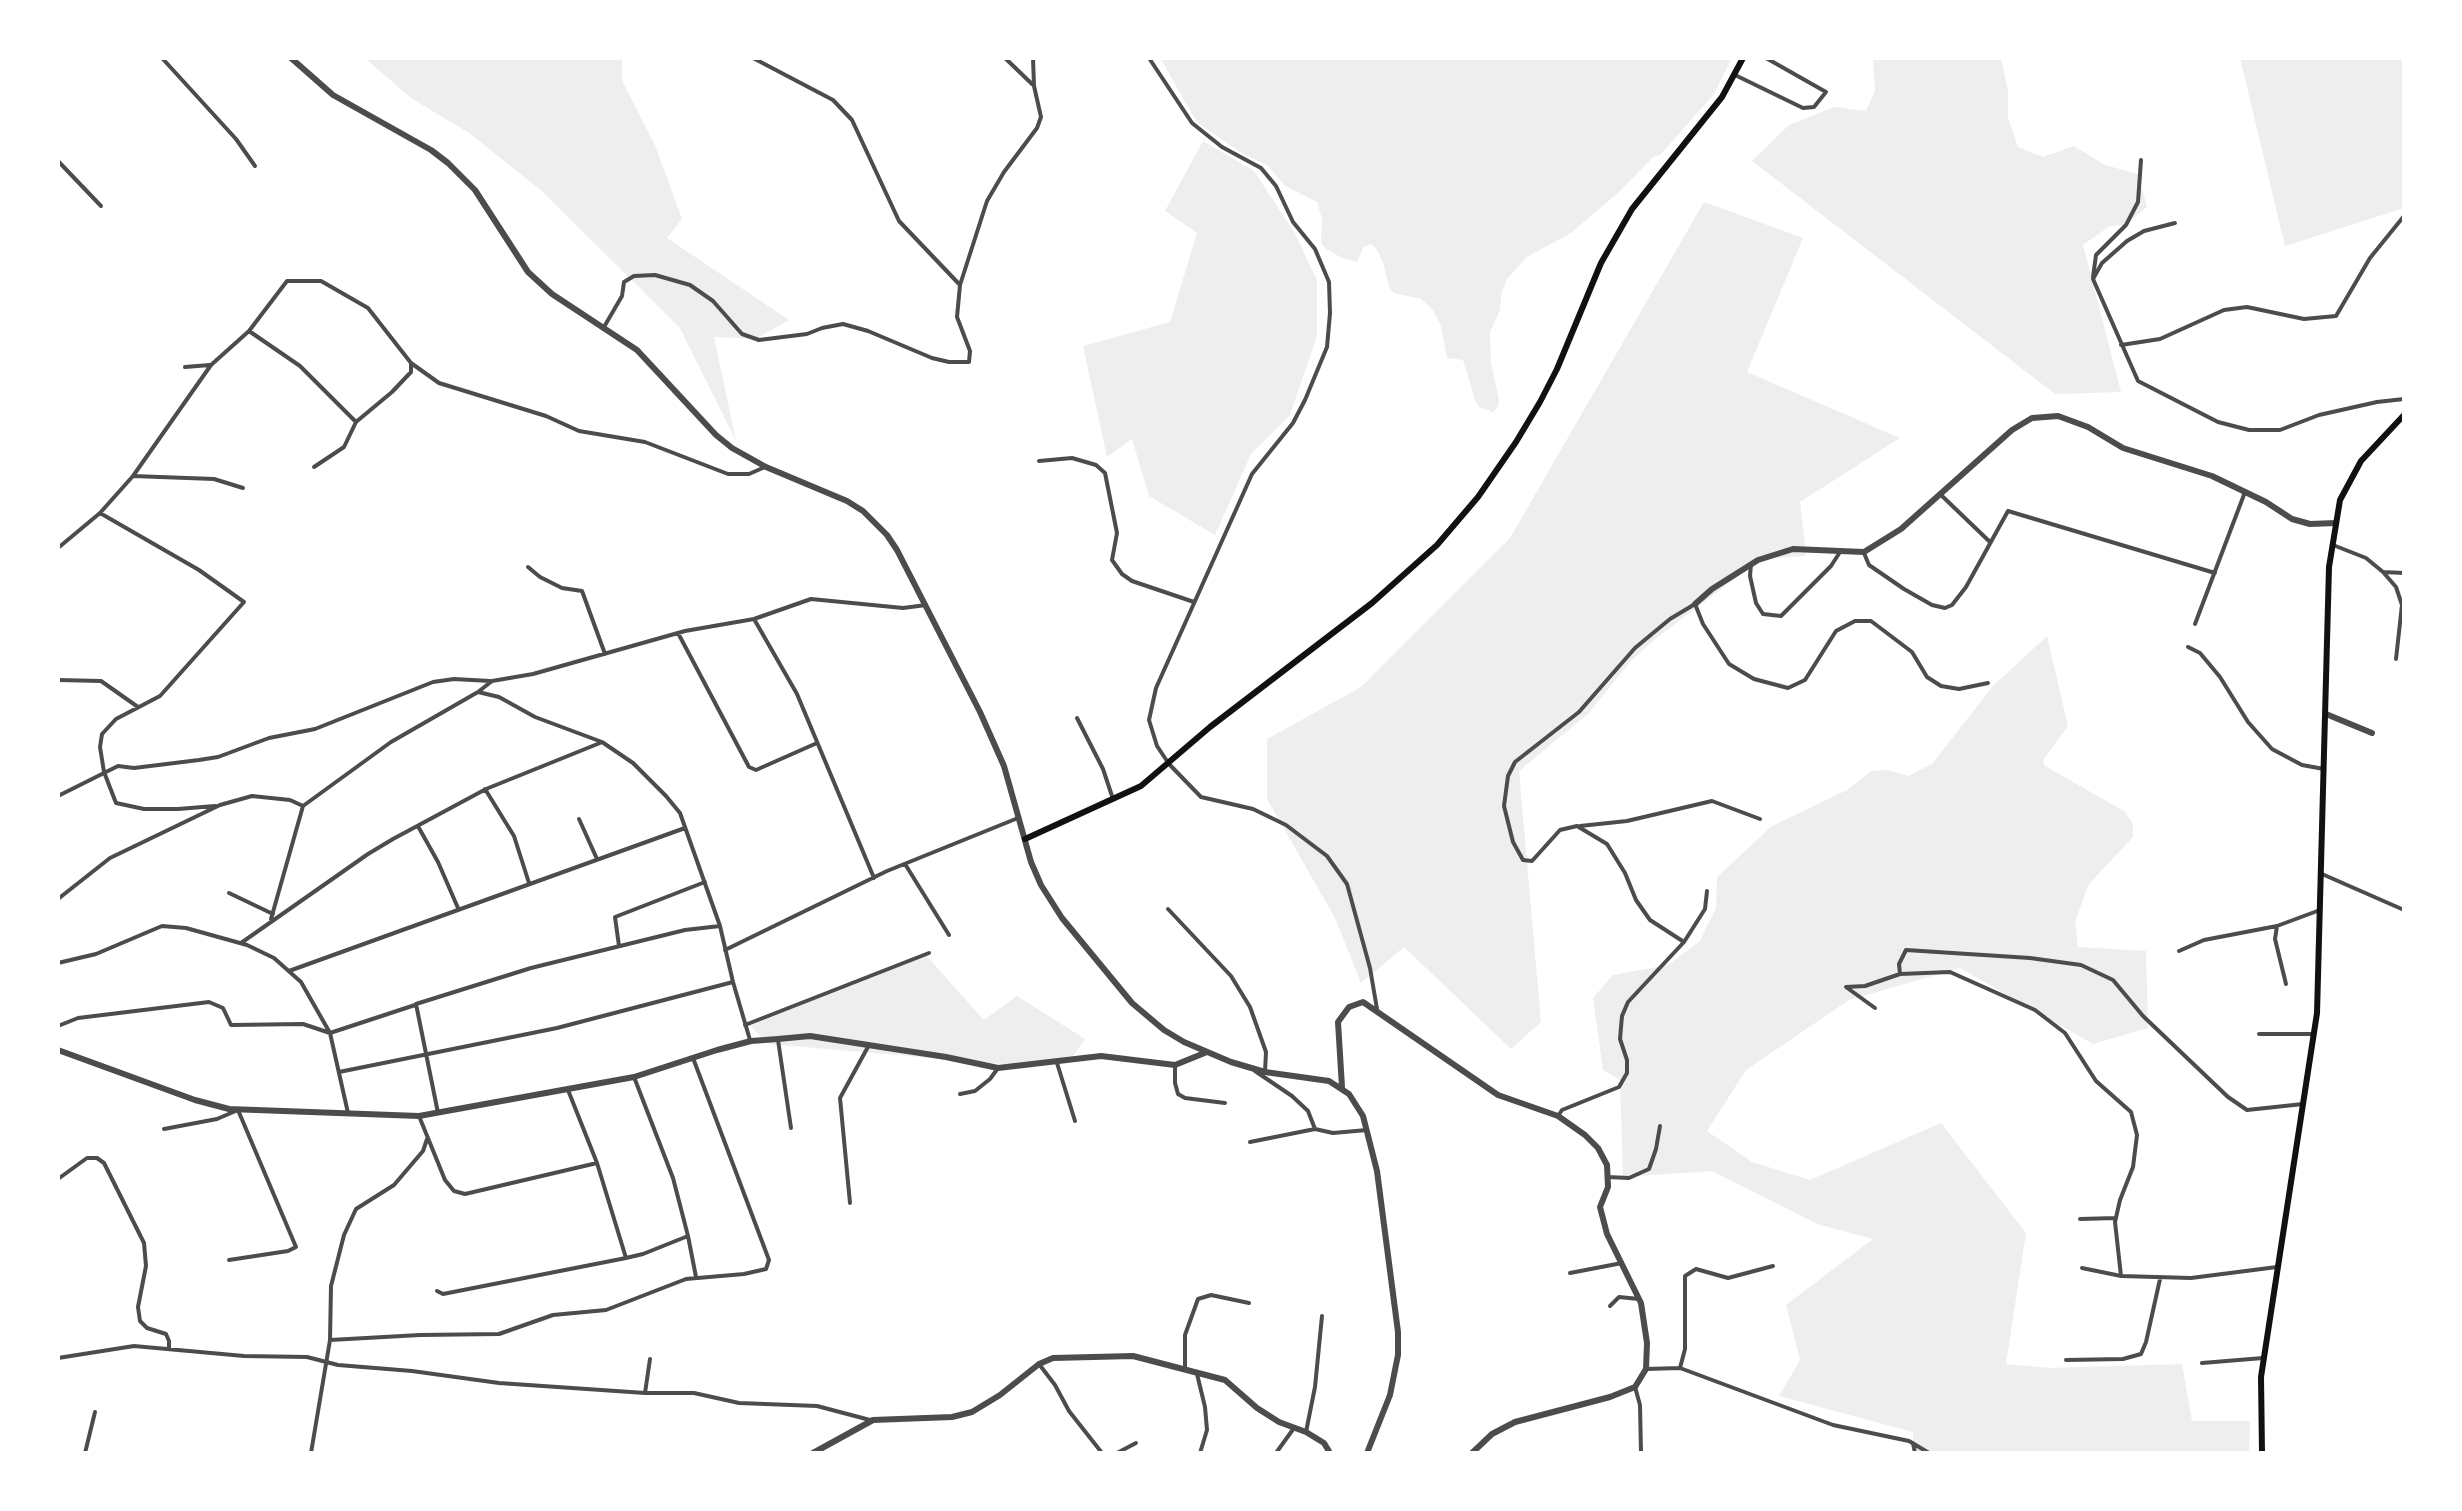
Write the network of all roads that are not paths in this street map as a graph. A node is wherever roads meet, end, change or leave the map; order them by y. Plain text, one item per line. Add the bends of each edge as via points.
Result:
1 (162, 58) edge
2 (291, 58) edge
3 (753, 58) edge
4 (1005, 58) edge
5 (1033, 58) edge
6 (1149, 58) edge
7 (1743, 58) edge
8 (1766, 58) edge
9 (1735, 75) junction
10 (1034, 86) junction
11 (2141, 160) dead end
12 (58, 161) edge
13 (255, 166) dead end
14 (101, 206) dead end
15 (2404, 216) edge
16 (2175, 223) dead end
17 (2093, 279) junction
18 (960, 285) junction
19 (604, 327) junction
20 (249, 331) junction
21 (2121, 345) junction
22 (411, 363) junction
23 (211, 365) junction
24 (185, 367) dead end
25 (2404, 399) edge
26 (2404, 415) edge
27 (356, 422) junction
28 (1039, 461) dead end
29 (314, 467) dead end
30 (766, 467) junction
31 (133, 476) junction
32 (243, 488) dead end
33 (2245, 492) junction
34 (1939, 494) junction
35 (100, 513) junction
36 (2336, 523) junction
37 (1990, 542) junction
38 (2333, 545) junction
39 (58, 548) edge
40 (1840, 552) junction
41 (1864, 552) junction
42 (1751, 564) junction
43 (528, 567) dead end
44 (2383, 572) junction
45 (2215, 573) junction
46 (2404, 573) edge
47 (1194, 602) junction
48 (1695, 604) junction
49 (926, 605) junction
50 (754, 619) junction
51 (2195, 624) dead end
52 (678, 633) junction
53 (2188, 647) dead end
54 (605, 654) junction
55 (2396, 659) dead end
56 (58, 680) edge
57 (492, 681) junction
58 (1988, 683) dead end
59 (478, 692) junction
60 (138, 707) junction
61 (2326, 714) junction
62 (1077, 718) dead end
63 (2372, 733) dead end
64 (602, 742) junction
65 (817, 743) junction
66 (1169, 764) junction
67 (2324, 769) junction
68 (104, 772) junction
69 (485, 789) junction
70 (58, 796) edge
71 (1113, 799) junction
72 (220, 805) junction
73 (303, 806) junction
74 (1020, 817) junction
75 (579, 819) dead end
76 (1760, 819) dead end
77 (1577, 826) junction
78 (419, 828) junction
79 (685, 828) junction
80 (1025, 839) junction
81 (597, 859) junction
82 (905, 864) junction
83 (2322, 874) junction
84 (874, 878) junction
85 (705, 882) junction
86 (529, 883) junction
87 (1707, 891) dead end
88 (229, 893) dead end
89 (58, 899) edge
90 (458, 908) junction
91 (1168, 909) dead end
92 (2320, 910) junction
93 (2404, 910) edge
94 (273, 914) junction
95 (271, 922) junction
96 (720, 926) junction
97 (2277, 926) junction
98 (949, 935) dead end
99 (1684, 942) junction
100 (241, 943) junction
101 (619, 946) junction
102 (725, 950) junction
103 (2179, 951) dead end
104 (929, 953) dead end
105 (58, 963) edge
106 (289, 971) junction
107 (1900, 974) junction
108 (733, 982) junction
109 (2286, 984) dead end
110 (416, 1004) junction
111 (1875, 1008) dead end
112 (1377, 1009) junction
113 (745, 1025) junction
114 (58, 1026) edge
115 (330, 1033) junction
116 (2259, 1034) dead end
117 (2314, 1034) junction
118 (778, 1039) junction
119 (751, 1041) junction
120 (870, 1045) junction
121 (58, 1050) edge
122 (1207, 1052) junction
123 (427, 1055) junction
124 (693, 1058) junction
125 (1057, 1063) junction
126 (1175, 1065) junction
127 (998, 1068) junction
128 (1252, 1068) junction
129 (339, 1072) junction
130 (1265, 1072) junction
131 (634, 1077) junction
132 (1342, 1087) junction
133 (568, 1090) junction
134 (960, 1094) dead end
135 (1225, 1103) dead end
136 (2303, 1104) junction
137 (238, 1110) junction
138 (438, 1113) junction
139 (348, 1114) junction
140 (419, 1116) junction
141 (1558, 1116) junction
142 (1075, 1121) dead end
143 (1660, 1126) dead end
144 (791, 1128) dead end
145 (164, 1129) dead end
146 (1315, 1129) junction
147 (1367, 1130) junction
148 (427, 1139) junction
149 (1250, 1142) dead end
150 (597, 1163) junction
151 (1607, 1177) junction
152 (58, 1179) edge
153 (850, 1203) dead end
154 (2116, 1218) junction
155 (2080, 1219) dead end
156 (688, 1236) junction
157 (626, 1258) junction
158 (229, 1260) dead end
159 (1622, 1263) junction
160 (1773, 1266) dead end
161 (2277, 1267) junction
162 (2082, 1268) dead end
163 (1570, 1273) dead end
164 (2121, 1276) junction
165 (696, 1277) junction
166 (2160, 1278) junction
167 (437, 1291) dead end
168 (1639, 1299) junction
169 (1249, 1303) dead end
170 (1610, 1306) dead end
171 (1322, 1316) dead end
172 (330, 1340) junction
173 (169, 1348) junction
174 (58, 1358) edge
175 (2263, 1358) junction
176 (650, 1359) dead end
177 (2066, 1360) dead end
178 (327, 1362) junction
179 (2202, 1363) dead end
180 (1039, 1364) junction
181 (1185, 1368) junction
182 (1680, 1368) junction
183 (1646, 1369) junction
184 (1195, 1371) junction
185 (1635, 1387) junction
186 (645, 1393) junction
187 (95, 1412) dead end
188 (873, 1420) junction
189 (1294, 1428) junction
190 (1306, 1432) junction
191 (1136, 1443) dead end
192 (1913, 1443) junction
193 (85, 1453) edge
194 (311, 1453) edge
195 (813, 1453) edge
196 (1102, 1453) edge
197 (1117, 1453) edge
198 (1200, 1453) edge
199 (1276, 1453) edge
200 (1330, 1453) edge
201 (1367, 1453) edge
202 (1472, 1453) edge
203 (1641, 1453) edge
204 (1915, 1453) edge
205 (1929, 1453) edge
206 (2262, 1453) edge

1 - 13 street
2 - 19 street via 333,95 448,163 475,190 528,272
3 - 18 street via 833,100 852,120 899,221
4 - 10 street
5 - 10 street
6 - 47 street via 1192,123 1261,168 1276,186 1329,282 1327,347 1305,400 1252,474
7 - 9 main road
8 - 9 street via 1826,92 1814,107 1803,108
9 - 66 main road via 1617,234 1540,402 1468,509 1394,585
10 - 18 street via 1041,117 1037,128 987,201
11 - 17 street via 2138,202 2126,225 2096,255
12 - 14 street
15 - 21 street via 2370,258 2336,316 2304,319 2247,307 2224,310 2160,339
16 - 17 street via 2127,241
17 - 21 street
18 - 19 street via 957,317 969,362 932,358 843,324 759,340 742,334 713,301 690,285 655,275 624,282
19 - 30 street via 653,365 716,435
20 - 22 street via 287,281 321,281 368,308
20 - 23 street
20 - 27 street via 300,366
21 - 25 street via 2138,381 2218,422 2249,430 2280,430 2319,415
22 - 27 street via 411,372
22 - 30 street via 439,383 579,431 645,442 728,474
23 - 24 street
23 - 31 street
26 - 36 main road via 2361,461 2340,500
27 - 29 street via 344,447
28 - 47 street via 1072,458 1105,473 1117,533 1112,560 1132,581
30 - 49 street via 847,501 876,523
31 - 32 street via 214,479
31 - 35 street
33 - 34 street via 2123,448 2058,416 2032,418 2012,430
33 - 36 street via 2292,519
33 - 45 street
34 - 37 street
34 - 41 street via 1901,529
35 - 39 street
35 - 60 street via 244,602 160,696
36 - 38 main road
37 - 41 street via 1966,587 1945,608 1869,565
37 - 45 street via 2008,511
38 - 44 street via 2366,558
38 - 61 main road
40 - 41 street
40 - 42 street via 1793,549
40 - 42 street via 1781,616 1763,614 1756,603
42 - 48 street
43 - 54 street via 562,588 582,591
44 - 46 street
44 - 55 street via 2402,605
45 - 51 street
47 - 66 street via 1156,688 1149,720
48 - 58 street via 1729,664 1754,679 1788,688 1805,680 1836,631 1855,621 1871,621 1912,652 1927,677 1941,686 1959,689
48 - 77 street via 1635,648 1579,712 1515,762 1504,806 1523,860 1532,861 1560,830
49 - 50 street via 903,608 811,599
49 - 74 street via 1004,766
50 - 52 street
50 - 65 street via 797,694
52 - 54 street
52 - 65 street via 749,767 756,770
53 - 67 street via 2220,677 2272,749 2302,765
54 - 57 street
56 - 60 street via 101,681
57 - 59 street
57 - 68 street via 433,682 315,729 269,738 218,757 118,766
59 - 64 street
59 - 73 street via 391,742
60 - 68 street via 102,734
61 - 63 street
61 - 67 main road
62 - 71 street
64 - 69 street
64 - 79 street via 666,796
65 - 84 street
66 - 71 main road
66 - 112 street via 1201,797 1253,809 1286,825 1327,856 1347,884
67 - 83 main road
68 - 70 street
68 - 72 street via 116,803 144,809
69 - 78 street
69 - 86 street via 514,836
71 - 80 main road
72 - 73 street via 252,796
72 - 89 street via 110,858
73 - 94 street
74 - 80 street
74 - 82 street
75 - 81 street
76 - 77 street via 1712,801 1627,821
77 - 99 street via 1607,844 1650,920
78 - 90 street
78 - 95 street via 368,854
79 - 81 street
79 - 85 street
80 - 122 street via 1049,901 1117,987 1164,1030
81 - 86 street
82 - 84 street
82 - 98 street
83 - 92 main road
83 - 93 street
84 - 102 street
85 - 96 street
85 - 101 street via 615,917
86 - 90 street
87 - 99 street via 1705,909
88 - 94 street
90 - 106 street
91 - 130 street via 1231,976 1250,1007 1266,1052
92 - 97 street
92 - 117 main road
94 - 95 street
95 - 100 street
96 - 101 street
96 - 102 street
97 - 103 street via 2204,940
97 - 109 street
99 - 141 street via 1628,1002 1620,1039 1627,1073 1619,1087
100 - 105 street via 162,926 96,954
100 - 106 street
101 - 110 street
102 - 108 street
104 - 113 street
106 - 115 street
107 - 111 street via 1846,987
107 - 136 street via 1906,950 2081,965 2113,980 2143,1016 2247,1110
107 - 154 street via 1950,972 2035,1010 2065,1033 2096,1081 2131,1112 2137,1135 2133,1167
108 - 113 street
108 - 123 street
110 - 115 street
110 - 123 street
112 - 132 street via 1363,1002 1349,1007 1338,1022
112 - 141 street via 1498,1095
113 - 119 street
114 - 115 street via 78,1018 209,1002 223,1008 231,1025 303,1024
115 - 129 street
116 - 117 street
117 - 136 main road
118 - 119 street
118 - 120 street via 810,1036
118 - 144 street
119 - 124 street
120 - 127 street
120 - 153 street via 840,1098
121 - 137 street via 195,1100
122 - 126 street
122 - 128 street
123 - 129 street
123 - 138 street
124 - 131 street
124 - 165 street via 769,1260 763,1270
125 - 126 street via 1101,1056
125 - 127 street
125 - 142 street
126 - 135 street via 1178,1094
127 - 134 street via 975,1091
128 - 130 street
128 - 146 street via 1300,1103
129 - 139 street
130 - 132 street via 1316,1077
131 - 133 street
131 - 156 street via 673,1178
132 - 147 street via 1356,1103
133 - 138 street
133 - 150 street
136 - 161 main road
137 - 139 street
137 - 145 street
137 - 158 street via 296,1247
138 - 140 street
139 - 140 street
140 - 148 street
141 - 151 street via 1598,1148
143 - 151 street via 1649,1169 1629,1178
146 - 147 street
146 - 149 street
147 - 201 street via 1385,1218 1398,1355 1390,1395
148 - 150 street via 445,1180 465,1194
148 - 172 street via 394,1185 356,1209 331,1286
150 - 157 street
151 - 159 street via 1600,1207
152 - 173 street via 87,1158 104,1163 144,1243 140,1321 166,1334
154 - 155 street
154 - 164 street
156 - 157 street
156 - 165 street
157 - 167 street
159 - 163 street
159 - 168 street
160 - 182 street via 1728,1278 1696,1269 1685,1276
161 - 166 street
161 - 175 main road
162 - 164 street
164 - 166 street
165 - 172 street via 606,1310 553,1315 499,1334
166 - 177 street via 2141,1354
168 - 170 street via 1619,1297
168 - 183 street
169 - 181 street via 1211,1295 1198,1299 1185,1335
171 - 190 street
172 - 178 street
173 - 174 street via 121,1347
173 - 178 street
175 - 179 street
175 - 206 main road
176 - 186 street
178 - 186 street via 499,1383
178 - 194 street
180 - 181 street via 1053,1358 1133,1356
180 - 188 street via 972,1412
180 - 196 street
181 - 184 street
182 - 183 street
182 - 192 street via 1833,1425
183 - 185 street
184 - 189 street via 1225,1380 1257,1408
184 - 198 street via 1207,1430
185 - 202 street via 1515,1422
185 - 203 street
186 - 188 street via 817,1406
187 - 193 street
188 - 195 street
189 - 190 street
189 - 199 street
190 - 200 street
191 - 197 street
192 - 204 street
192 - 205 street

